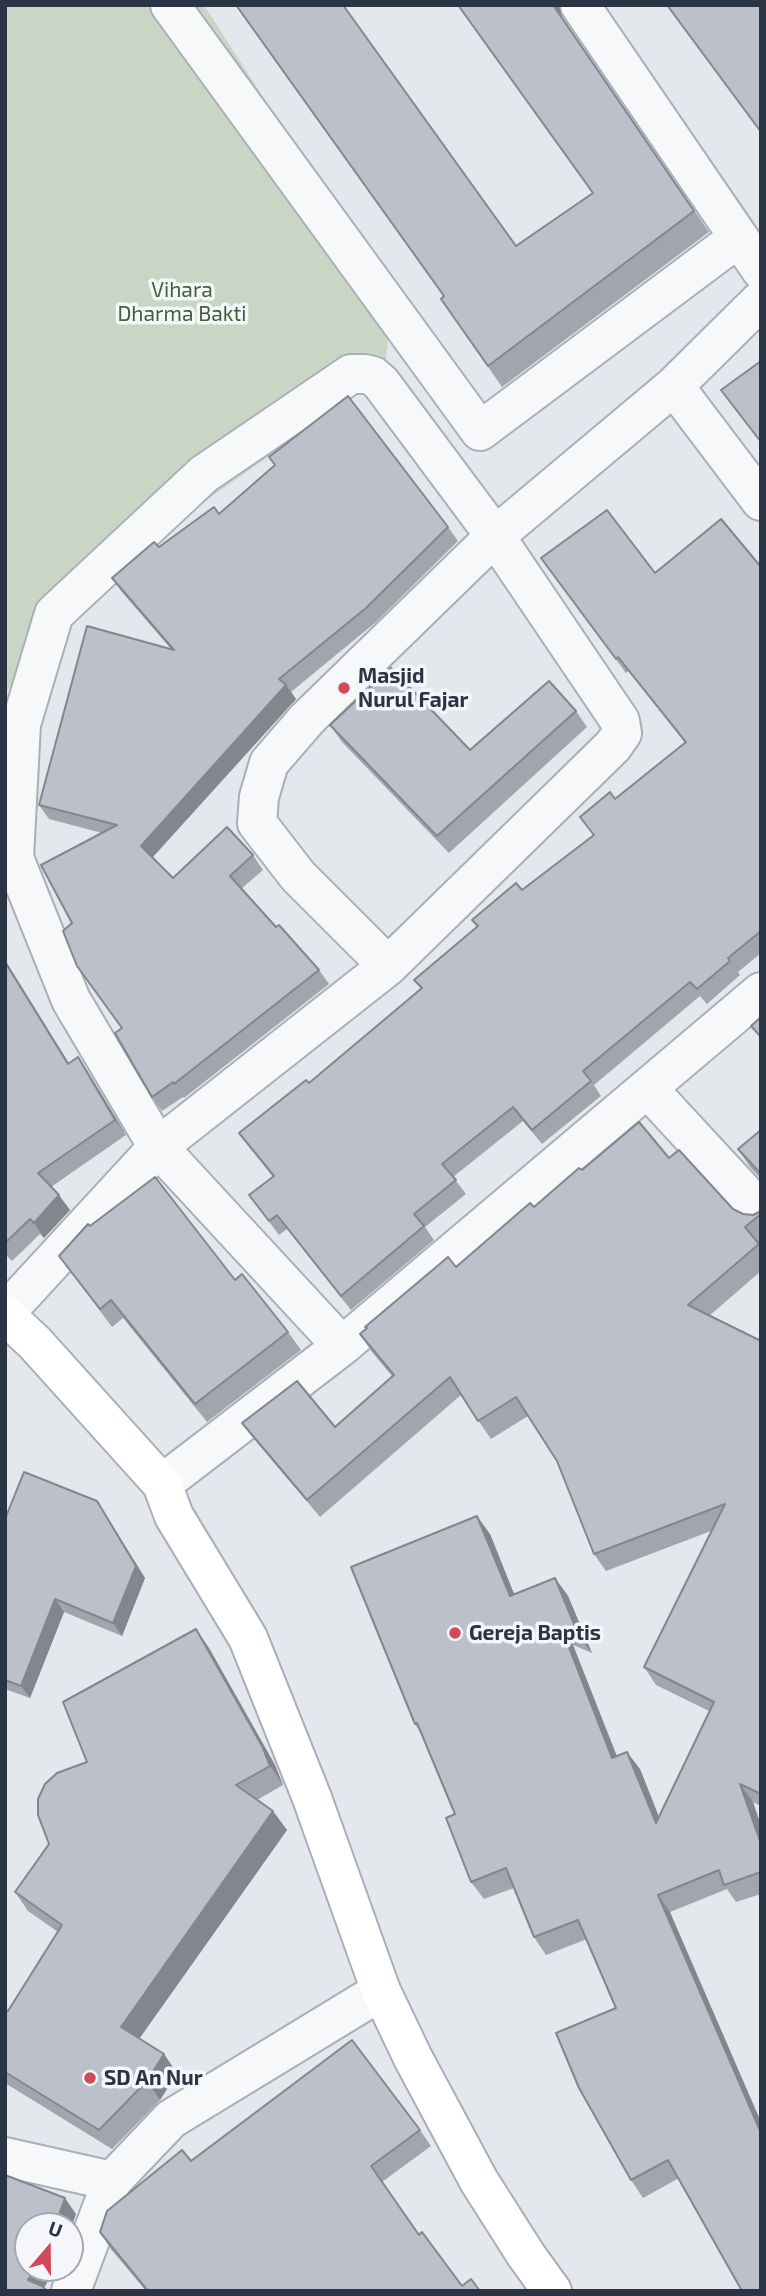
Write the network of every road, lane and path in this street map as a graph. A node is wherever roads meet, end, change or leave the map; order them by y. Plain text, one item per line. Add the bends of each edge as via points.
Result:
1 (170, 5) edge
2 (580, 5) edge
3 (738, 239) junction
4 (761, 270) edge
5 (761, 300) edge
6 (674, 386) junction
7 (761, 501) edge
8 (495, 536) junction
9 (388, 966) junction
10 (761, 992) edge
11 (648, 1089) junction
12 (158, 1147) junction
13 (761, 1211) edge
14 (5, 1314) edge
15 (342, 1346) junction
16 (162, 1484) junction
17 (381, 1991) junction
18 (5, 2157) edge
19 (112, 2181) junction
20 (71, 2291) edge
21 (552, 2291) edge

1 - 3 street via 480,431
2 - 3 street
3 - 4 street
5 - 6 street
6 - 7 street
6 - 8 street
8 - 9 street via 621,721 621,733 613,746
8 - 9 street via 307,719 269,763 259,797 257,823 289,866
8 - 12 street via 381,383 373,376 351,374 204,474 54,614 21,724 15,858 71,1000
9 - 12 street
10 - 11 street
11 - 13 street
11 - 15 street
12 - 14 street
12 - 15 street
14 - 16 street
15 - 16 street
16 - 17 street via 174,1516 248,1639 312,1798
17 - 19 street via 171,2119
17 - 21 street via 480,2181
18 - 19 street
19 - 20 street

